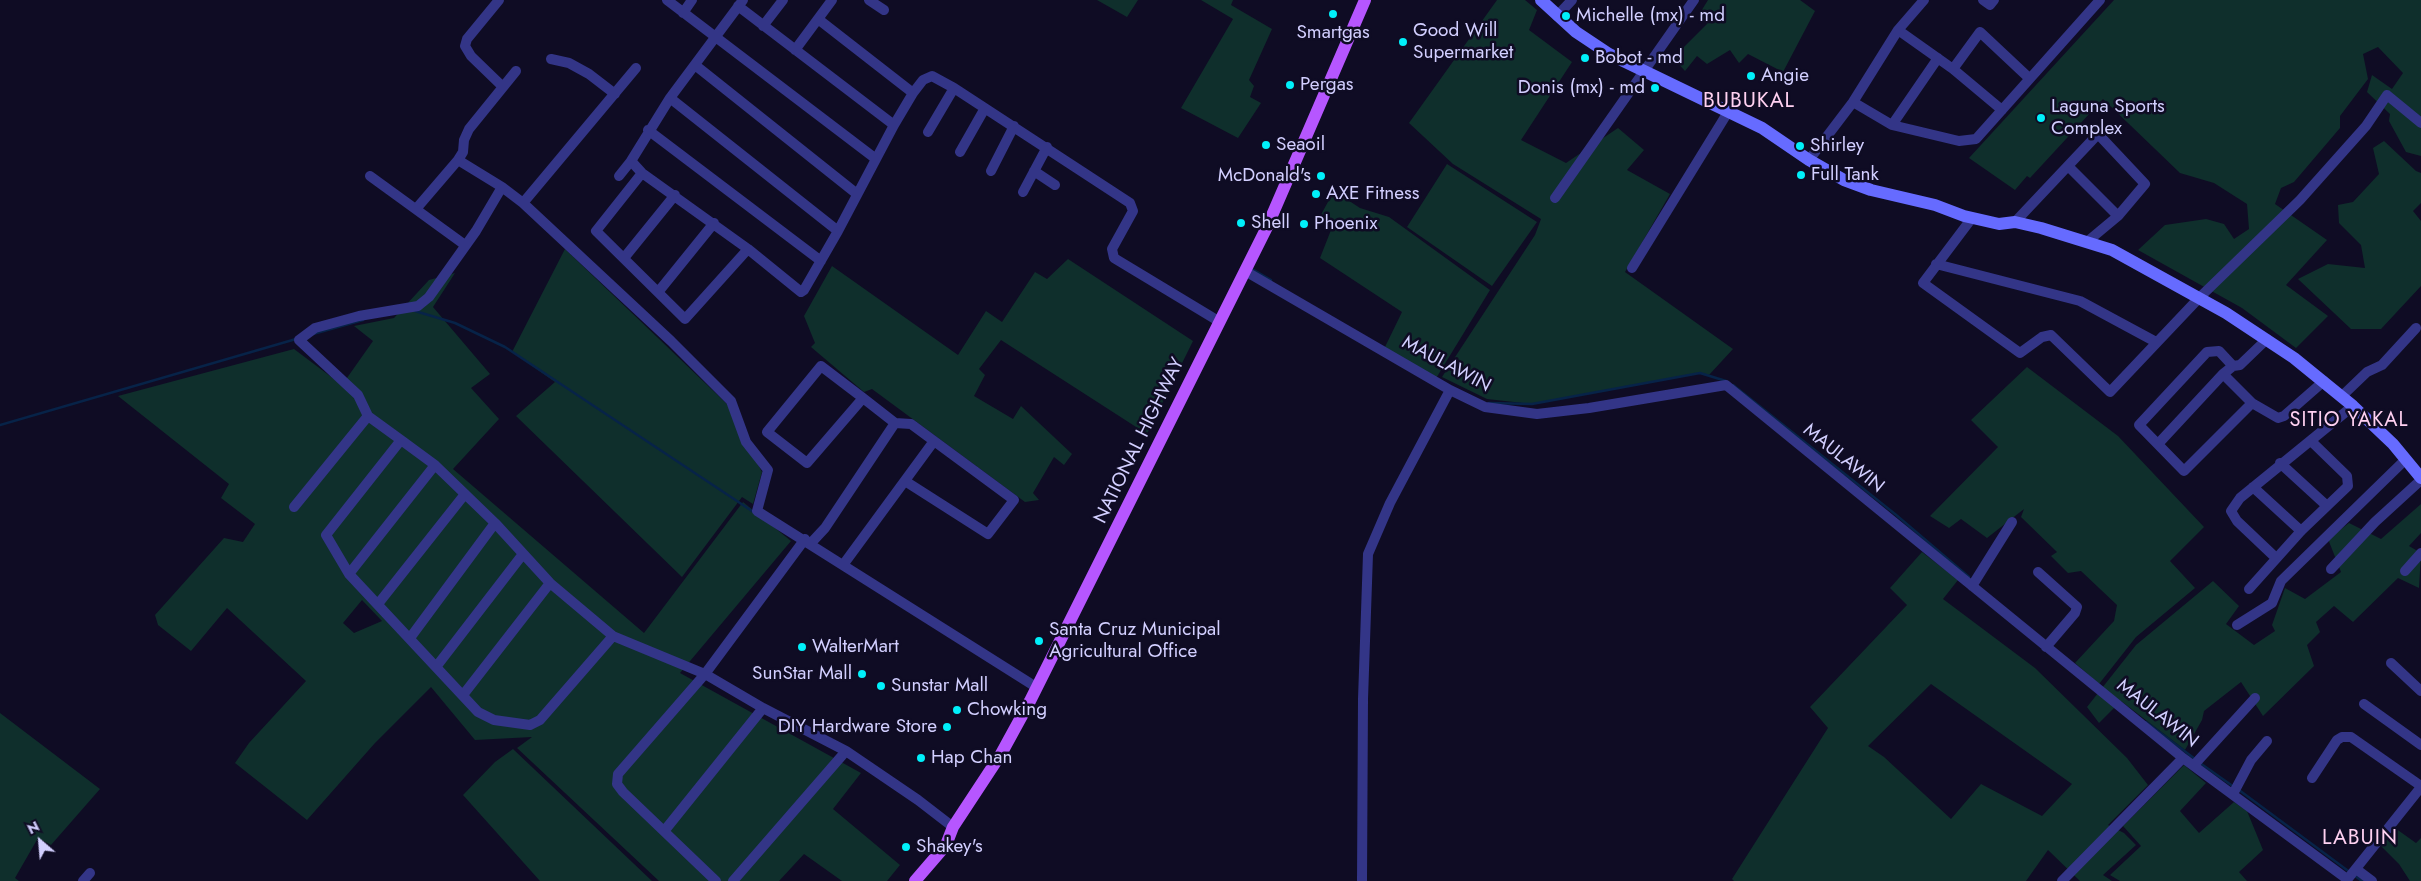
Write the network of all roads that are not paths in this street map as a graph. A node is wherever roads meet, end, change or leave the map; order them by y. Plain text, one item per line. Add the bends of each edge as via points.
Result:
1 (499, 0) edge
2 (667, 0) edge
3 (692, 0) edge
4 (783, 0) edge
5 (832, 0) edge
6 (870, 0) edge
7 (1365, 0) edge
8 (1542, 0) edge
9 (1572, 0) edge
10 (1694, 0) edge
11 (1924, 0) edge
12 (1983, 0) edge
13 (1994, 0) edge
14 (2100, 0) edge
15 (740, 3) edge
16 (884, 10) dead end
17 (683, 12) junction
18 (1557, 16) junction
19 (818, 19) junction
20 (763, 26) junction
21 (1898, 30) junction
22 (714, 35) junction
23 (795, 50) junction
24 (1938, 58) junction
25 (551, 59) dead end
26 (695, 65) junction
27 (636, 68) dead end
28 (1953, 69) junction
29 (1644, 70) junction
30 (516, 71) dead end
31 (2029, 78) junction
32 (503, 87) junction
33 (954, 88) junction
34 (913, 93) junction
35 (615, 94) junction
36 (670, 98) junction
37 (1853, 102) junction
38 (985, 108) junction
39 (2002, 110) junction
40 (1728, 112) junction
41 (2421, 123) edge
42 (894, 125) junction
43 (1892, 125) junction
44 (1014, 126) junction
45 (648, 130) junction
46 (928, 132) dead end
47 (1047, 147) junction
48 (960, 152) dead end
49 (458, 160) junction
50 (876, 160) junction
51 (1809, 160) junction
52 (631, 161) junction
53 (2069, 167) junction
54 (1034, 170) junction
55 (991, 171) dead end
56 (642, 173) junction
57 (370, 176) dead end
58 (619, 176) dead end
59 (1055, 186) dead end
60 (502, 187) junction
61 (1022, 192) dead end
62 (857, 194) junction
63 (675, 195) junction
64 (1556, 198) dead end
65 (523, 203) junction
66 (416, 209) junction
67 (2118, 216) junction
68 (1972, 218) junction
69 (2015, 222) junction
70 (714, 224) junction
71 (838, 231) junction
72 (2088, 241) junction
73 (465, 245) junction
74 (748, 249) junction
75 (624, 258) junction
76 (821, 262) junction
77 (1936, 264) junction
78 (1632, 268) dead end
79 (1245, 272) junction
80 (659, 291) junction
81 (2199, 298) junction
82 (1220, 322) junction
83 (2416, 328) dead end
84 (2267, 339) junction
85 (2156, 342) junction
86 (2233, 366) junction
87 (2223, 374) junction
88 (2324, 381) junction
89 (1450, 390) junction
90 (2342, 396) junction
91 (863, 398) junction
92 (2252, 403) junction
93 (2353, 406) junction
94 (368, 416) junction
95 (894, 423) junction
96 (401, 440) junction
97 (934, 441) junction
98 (2311, 442) junction
99 (2158, 444) junction
100 (2280, 463) junction
101 (435, 465) junction
102 (2417, 469) edge
103 (905, 481) junction
104 (2253, 487) junction
105 (465, 494) junction
106 (2327, 506) junction
107 (294, 507) dead end
108 (2012, 522) dead end
109 (495, 524) junction
110 (2301, 531) junction
111 (808, 542) junction
112 (2421, 553) edge
113 (523, 554) junction
114 (2276, 558) junction
115 (843, 565) junction
116 (2332, 569) dead end
117 (2405, 570) dead end
118 (2038, 572) dead end
119 (349, 574) junction
120 (550, 583) junction
121 (1972, 586) junction
122 (2249, 589) dead end
123 (378, 604) junction
124 (2237, 624) dead end
125 (613, 636) junction
126 (410, 638) junction
127 (2046, 647) junction
128 (2391, 664) dead end
129 (436, 667) junction
130 (705, 674) junction
131 (1036, 687) junction
132 (2421, 691) edge
133 (463, 695) junction
134 (2254, 698) dead end
135 (2364, 704) dead end
136 (763, 708) junction
137 (2267, 741) dead end
138 (2421, 746) edge
139 (846, 751) junction
140 (2183, 758) junction
141 (2194, 765) junction
142 (2312, 778) dead end
143 (2421, 787) edge
144 (2233, 794) junction
145 (953, 827) junction
146 (665, 830) junction
147 (2356, 869) junction
148 (2346, 880) edge
149 (716, 881) edge
150 (733, 881) edge
151 (915, 881) edge
152 (1362, 881) edge
153 (2062, 881) edge
154 (2372, 881) edge

1 - 32 street via 467,39 465,46
2 - 17 street
3 - 17 street
4 - 20 street
5 - 19 street
6 - 16 street
7 - 79 main road, NATIONAL HIGHWAY
8 - 18 main road
9 - 18 street
10 - 29 street
11 - 21 street
12 - 13 street via 1990,5
14 - 31 street
15 - 20 street
15 - 22 street
17 - 22 street
18 - 29 main road via 1594,44
19 - 23 street
19 - 34 street
20 - 23 street
21 - 24 street
21 - 37 street
22 - 26 street
22 - 50 street
23 - 42 street
24 - 28 street
24 - 43 street
25 - 35 street via 582,70
26 - 36 street
26 - 62 street
27 - 35 street
28 - 31 street via 1980,32
28 - 39 street
29 - 40 main road
29 - 64 street
30 - 32 street
31 - 39 street
32 - 49 street via 469,129
33 - 34 street via 932,76 927,77
33 - 38 street
33 - 46 street
34 - 42 street
35 - 65 street
36 - 45 street
36 - 71 street
37 - 43 street
37 - 51 street
38 - 44 street
38 - 48 street
39 - 43 street via 1976,139 1959,141
40 - 51 main road via 1762,128
40 - 78 street
41 - 81 street via 2387,95 2366,126 2300,200
42 - 50 street
44 - 47 street
44 - 55 street
45 - 52 street
45 - 76 street
47 - 54 street
47 - 82 street via 1130,203 1133,211 1112,250 1114,258
49 - 60 street
49 - 66 street
50 - 62 street
51 - 68 main road via 1858,186 1935,205
52 - 56 street
52 - 58 street
53 - 67 street
53 - 67 street via 2098,134 2145,184
53 - 69 street
54 - 59 street
54 - 61 street
56 - 63 street
56 - 75 street via 596,231
57 - 66 street
60 - 65 street
60 - 73 street via 490,211
62 - 71 street
63 - 70 street
63 - 75 street
65 - 111 street via 731,401 746,442 768,470 757,511
66 - 73 street
67 - 72 street
68 - 69 main road via 1998,224
68 - 77 street
69 - 72 main road
70 - 74 street
70 - 80 street
71 - 76 street
72 - 81 main road via 2112,250
73 - 94 street via 429,297 418,306 359,316 315,328 299,340 358,396
74 - 76 street via 801,292
74 - 80 street via 685,319
75 - 80 street
77 - 85 street via 2080,301
77 - 85 street via 1923,283 2020,354 2042,337 2051,336 2110,392
79 - 82 main road, NATIONAL HIGHWAY
79 - 89 street, MAULAWIN
81 - 84 main road
81 - 85 street
82 - 131 main road, NATIONAL HIGHWAY
83 - 90 street via 2382,365 2367,372
84 - 86 street via 2240,365
84 - 88 main road
86 - 87 street
86 - 99 street via 2219,352 2207,352 2139,425
87 - 92 street
87 - 99 street
88 - 90 main road
88 - 92 street via 2278,418
89 - 121 street, MAULAWIN via 1486,408 1536,414 1726,385
89 - 152 street via 1390,503 1368,554
90 - 93 main road
91 - 91 street via 821,366 767,432 807,463
91 - 95 street
92 - 99 street via 2184,471
93 - 98 street
93 - 102 main road
94 - 96 street
94 - 107 street
95 - 97 street via 911,424
95 - 111 street via 825,528
96 - 101 street
96 - 119 street via 326,535
97 - 103 street
97 - 103 street via 1014,500 988,534
98 - 100 street
98 - 106 street via 2349,482
100 - 104 street
100 - 106 street
101 - 105 street
101 - 119 street
102 - 116 street
102 - 124 street via 2281,581 2272,603
103 - 115 street
104 - 110 street
104 - 114 street via 2231,511 2236,521
105 - 109 street
105 - 123 street
106 - 110 street
108 - 121 street
109 - 113 street
109 - 126 street
110 - 114 street
111 - 115 street
111 - 130 street
112 - 117 street
113 - 120 street
113 - 129 street
114 - 122 street
115 - 131 street
118 - 127 street via 2077,607
119 - 123 street
120 - 125 street
120 - 133 street
121 - 127 street, MAULAWIN
123 - 126 street
125 - 130 street
125 - 133 street via 551,710 530,725 494,720 478,712
126 - 129 street
127 - 140 street, MAULAWIN
128 - 132 street
129 - 133 street
130 - 136 street
130 - 146 street via 618,774 617,784
131 - 145 main road, NATIONAL HIGHWAY via 1001,754
134 - 141 street
135 - 138 street
136 - 139 street
136 - 146 street
137 - 144 street
139 - 145 street
139 - 150 street
140 - 141 street, MAULAWIN
140 - 153 street
141 - 144 street, MAULAWIN
142 - 143 street via 2338,740 2350,737
143 - 147 street
144 - 148 street, MAULAWIN
145 - 151 main road, NATIONAL HIGHWAY via 946,845
146 - 149 street
147 - 148 street
147 - 154 street

